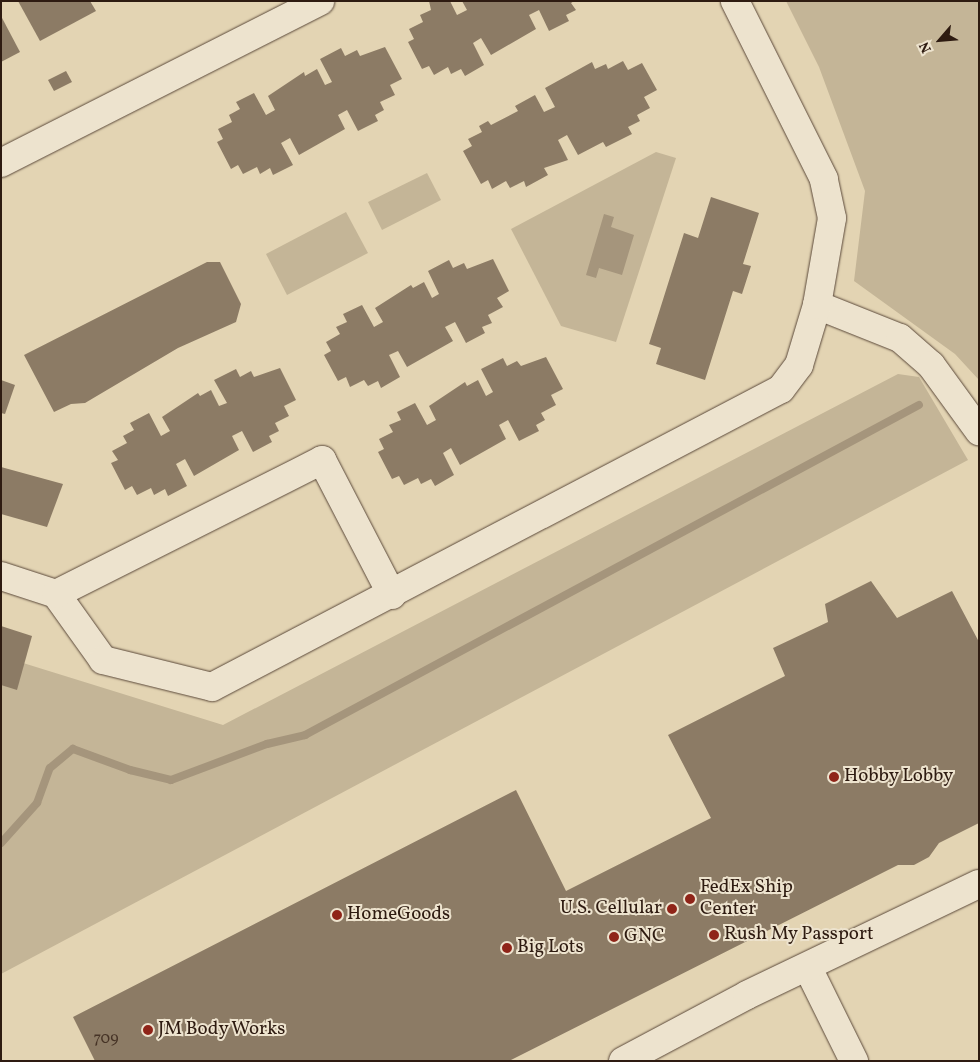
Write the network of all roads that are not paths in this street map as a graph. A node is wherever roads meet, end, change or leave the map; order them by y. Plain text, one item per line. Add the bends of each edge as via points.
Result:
1 (320, 1) edge
2 (735, 1) edge
3 (1, 163) edge
4 (817, 305) junction
5 (979, 431) edge
6 (1, 576) edge
7 (56, 594) junction
8 (392, 595) junction
9 (979, 884) edge
10 (808, 968) junction
11 (623, 1061) edge
12 (854, 1061) edge

1 - 3 street
2 - 4 street via 824,179 832,218
4 - 5 street via 900,338 931,365
4 - 8 street via 799,365 781,389
6 - 7 street
7 - 8 street via 103,660 212,687
7 - 8 street via 322,460
9 - 10 street
10 - 11 street
10 - 12 street

